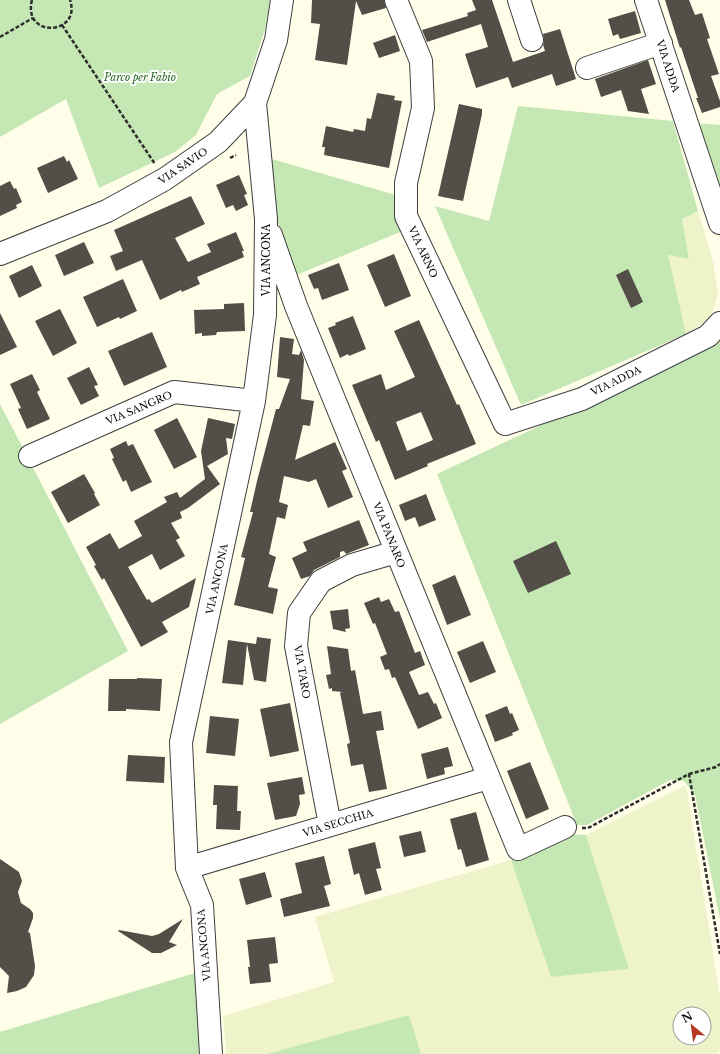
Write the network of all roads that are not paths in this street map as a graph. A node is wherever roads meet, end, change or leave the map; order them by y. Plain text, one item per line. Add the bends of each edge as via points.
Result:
1 (282, 0) edge
2 (396, 0) edge
3 (519, 0) edge
4 (646, 0) edge
5 (532, 40) dead end
6 (661, 43) junction
7 (587, 68) dead end
8 (255, 103) junction
9 (266, 219) junction
10 (720, 223) edge
11 (0, 254) edge
12 (296, 306) junction
13 (265, 315) junction
14 (720, 323) edge
15 (254, 401) junction
16 (504, 424) joint
17 (30, 456) dead end
18 (396, 552) junction
19 (488, 778) junction
20 (330, 825) junction
21 (566, 827) road end
22 (187, 868) junction
23 (212, 1054) edge

1 - 8 street, VIA SAVIO via 276,40
2 - 16 street, VIA ARNO via 421,61 423,108 406,183 406,216
3 - 5 street
4 - 6 street, VIA ADDA
6 - 7 street
6 - 10 street, VIA ADDA
8 - 9 street, VIA ANCONA
8 - 11 street, VIA SAVIO via 218,142 165,179 107,211
9 - 12 street, VIA PANARO
9 - 13 street, VIA ANCONA
12 - 13 street
12 - 18 street, VIA PANARO
13 - 15 street, VIA ANCONA
14 - 16 street, VIA ADDA via 708,336 582,398
15 - 17 street, VIA SANGRO via 174,392
15 - 22 street, VIA ANCONA via 181,742
18 - 19 street, VIA PANARO
18 - 20 street, VIA TARO via 352,565 321,581 299,613 296,646
19 - 20 street, VIA SECCHIA
19 - 21 street, VIA PANARO via 518,849
20 - 22 street, VIA SECCHIA
22 - 23 street, VIA ANCONA via 202,905

